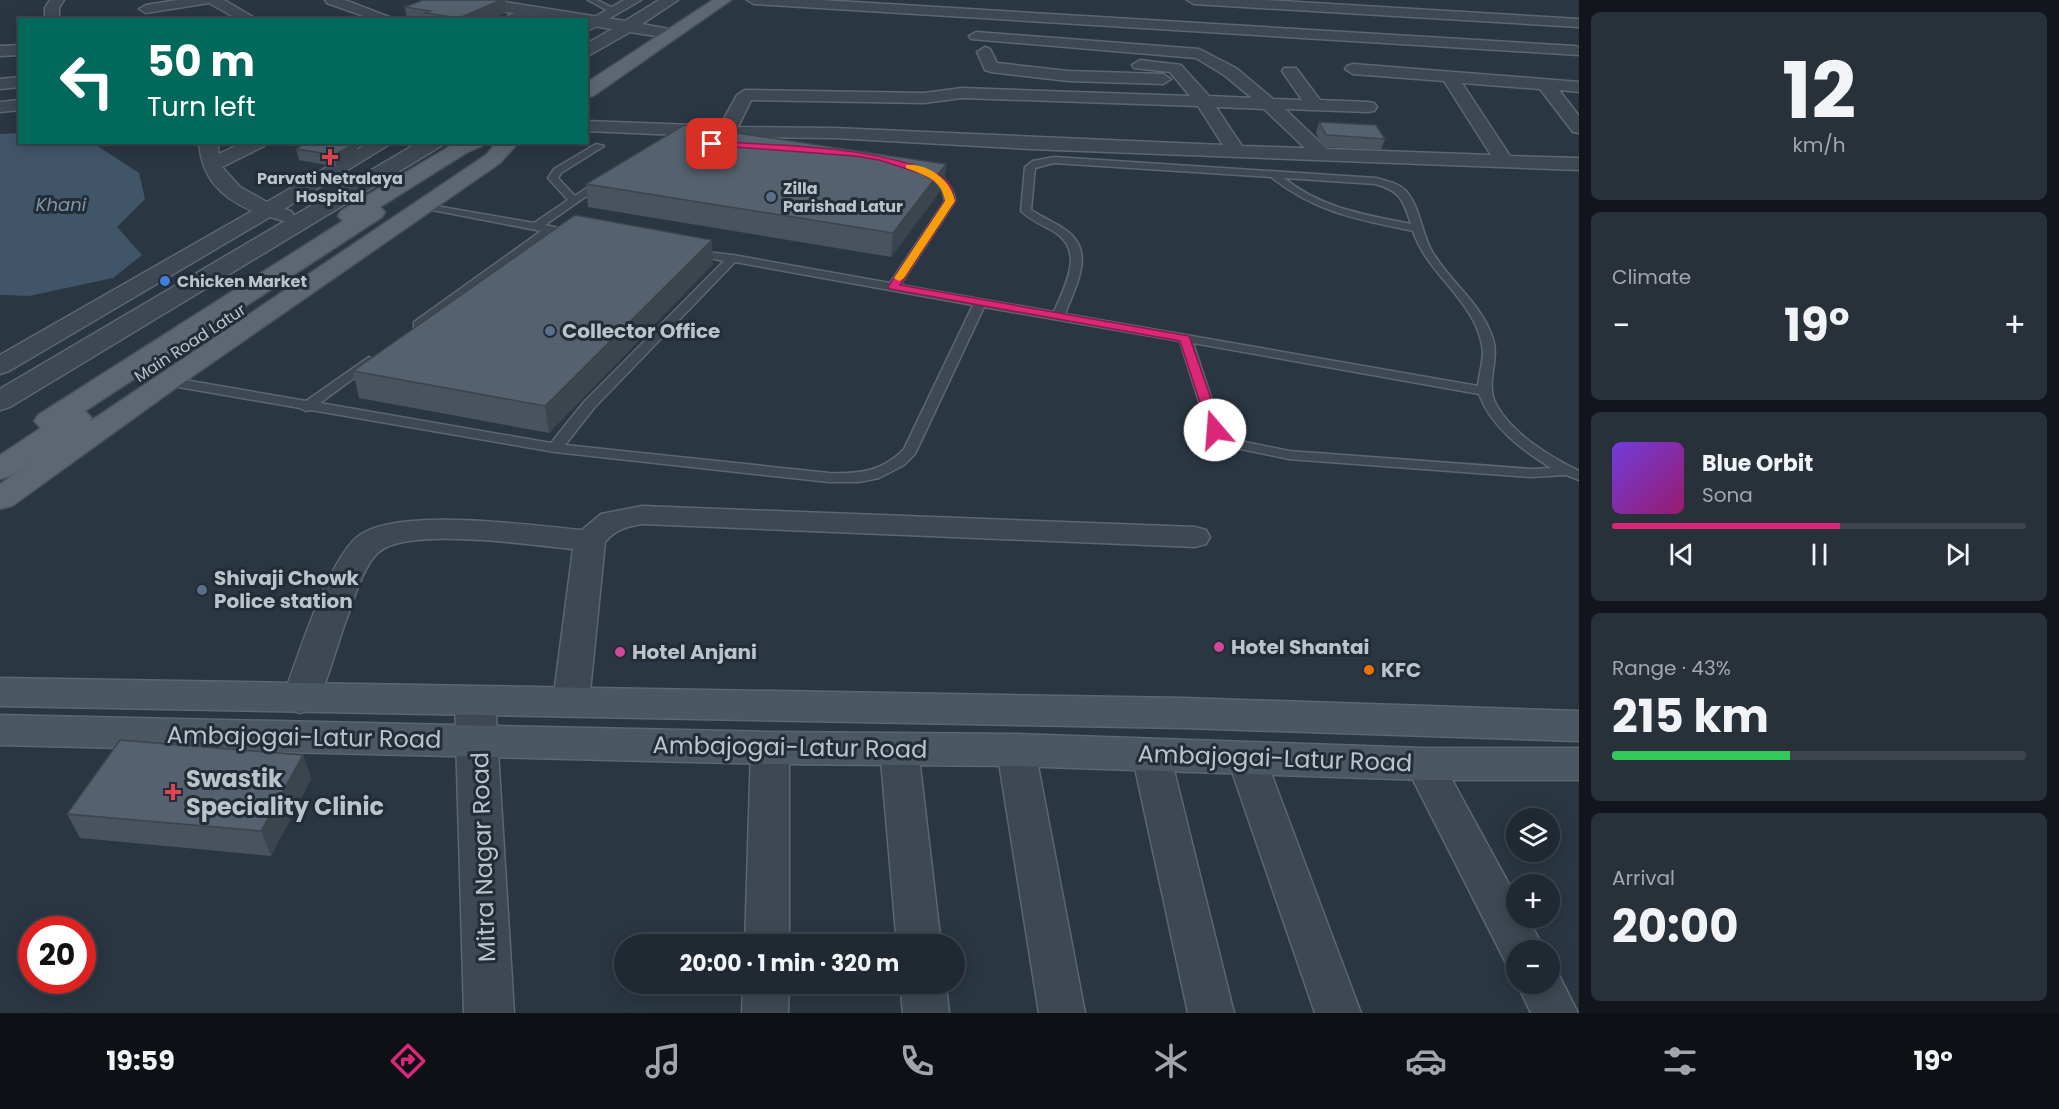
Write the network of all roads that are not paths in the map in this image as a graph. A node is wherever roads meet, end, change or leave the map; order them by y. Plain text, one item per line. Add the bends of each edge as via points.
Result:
1 (57, 0) edge
2 (204, 0) edge
3 (214, 0) edge
4 (336, 0) edge
5 (463, 0) edge
6 (634, 0) edge
7 (646, 0) edge
8 (670, 0) edge
9 (700, 0) edge
10 (723, 0) edge
11 (754, 0) edge
12 (1194, 0) edge
13 (1433, 0) edge
14 (597, 1) edge
15 (1219, 1) edge
16 (887, 3) edge
17 (1330, 5) edge
18 (993, 7) edge
19 (148, 10) edge
20 (526, 11) junction
21 (1445, 16) junction
22 (52, 18) edge
23 (247, 18) edge
24 (385, 18) edge
25 (512, 18) edge
26 (586, 18) edge
27 (588, 18) edge
28 (603, 20) edge
29 (1552, 22) junction
30 (1579, 23) edge
31 (630, 26) junction
32 (1218, 29) junction
33 (652, 30) junction
34 (588, 34) edge
35 (674, 34) junction
36 (976, 36) junction
37 (18, 50) edge
38 (0, 51) edge
39 (588, 51) edge
40 (1347, 53) junction
41 (1577, 53) edge
42 (18, 62) edge
43 (0, 63) edge
44 (1290, 71) dead end
45 (588, 72) edge
46 (1450, 77) junction
47 (18, 82) edge
48 (0, 84) edge
49 (1546, 85) junction
50 (1579, 87) edge
51 (588, 91) edge
52 (1204, 102) junction
53 (1268, 104) junction
54 (18, 105) edge
55 (1315, 105) junction
56 (0, 107) edge
57 (1368, 107) junction
58 (588, 126) edge
59 (1579, 128) edge
60 (726, 132) junction
61 (208, 144) edge
62 (254, 144) edge
63 (381, 144) edge
64 (407, 144) edge
65 (430, 144) edge
66 (470, 144) edge
67 (480, 144) edge
68 (504, 144) edge
69 (505, 144) edge
70 (599, 146) dead end
71 (1236, 150) junction
72 (1322, 154) junction
73 (1388, 156) junction
74 (1504, 161) junction
75 (1579, 164) edge
76 (212, 165) junction
77 (918, 170) edge
78 (1274, 175) junction
79 (610, 177) edge
80 (574, 201) junction
81 (422, 205) junction
82 (287, 215) junction
83 (536, 227) junction
84 (1418, 229) junction
85 (549, 230) junction
86 (584, 235) edge
87 (687, 251) edge
88 (733, 258) junction
89 (893, 287) junction
90 (980, 302) junction
91 (1058, 316) junction
92 (409, 332) edge
93 (1185, 338) junction
94 (381, 352) edge
95 (0, 366) edge
96 (166, 381) junction
97 (0, 383) edge
98 (1484, 391) junction
99 (0, 402) edge
100 (306, 406) junction
101 (0, 441) edge
102 (555, 448) junction
103 (0, 454) edge
104 (0, 469) edge
105 (1574, 473) edge
106 (0, 499) edge
107 (1195, 537) dead end
108 (590, 541) junction
109 (0, 692) edge
110 (300, 700) junction
111 (571, 702) junction
112 (477, 721) junction
113 (1579, 726) edge
114 (0, 730) edge
115 (770, 748) junction
116 (899, 748) junction
117 (1016, 750) junction
118 (1151, 754) junction
119 (1246, 756) junction
120 (1425, 764) junction
121 (1579, 764) edge
122 (766, 934) edge
123 (918, 934) edge
124 (1517, 940) edge
125 (766, 994) edge
126 (924, 994) edge
127 (1545, 994) edge
128 (489, 1013) edge
129 (765, 1013) edge
130 (926, 1013) edge
131 (1062, 1013) edge
132 (1211, 1013) edge
133 (1338, 1013) edge
134 (1555, 1013) edge

1 - 22 street
2 - 19 street
3 - 23 street
4 - 24 street
5 - 20 street
6 - 28 street
7 - 28 street
8 - 31 street
9 - 33 main road
10 - 35 main road
11 - 16 street
12 - 15 street
13 - 21 street
14 - 28 lane
15 - 17 street
15 - 32 street
16 - 18 street
17 - 21 street
17 - 40 street
18 - 32 street
18 - 36 street
20 - 25 street
20 - 26 street
21 - 29 street
27 - 28 street
28 - 31 street
28 - 34 street
29 - 30 street
29 - 41 street
31 - 33 street
31 - 39 street
32 - 40 street
33 - 35 street
33 - 45 main road
35 - 51 main road
36 - 52 street via 991,67 1068,76 1186,80
36 - 53 street via 1199,54 1217,62
37 - 38 street
40 - 41 street
40 - 46 street
40 - 57 street
42 - 43 street
44 - 55 street
46 - 49 street
46 - 74 street
47 - 48 street
49 - 50 street
49 - 59 street
52 - 53 street
52 - 60 street via 962,93 924,99 745,95
52 - 71 street
53 - 55 street
53 - 72 street
54 - 56 street
55 - 57 street
57 - 73 street
58 - 60 street
60 - 71 street
61 - 76 street
62 - 76 street
63 - 82 street
64 - 82 street
65 - 82 street
66 - 101 main road via 341,220
67 - 103 main road, Main Road Latur
68 - 104 main road, Main Road Latur via 326,253
69 - 81 main road via 493,159
70 - 80 lane via 557,171 553,178
71 - 72 street
72 - 73 street
73 - 74 street
74 - 75 street
76 - 82 street via 219,179 253,206
77 - 89 lane via 943,182 950,201
78 - 84 lane via 1315,201
78 - 84 lane via 1388,184 1403,194
78 - 91 lane via 1054,160 1036,163 1030,167 1026,211 1066,234 1078,249 1078,261
79 - 80 lane
80 - 83 lane
81 - 83 lane
81 - 96 main road
82 - 95 street
82 - 97 street
82 - 99 street
83 - 85 lane
84 - 98 lane via 1427,253 1477,314 1486,336 1491,352
85 - 86 lane
85 - 92 lane
87 - 88 lane
88 - 89 lane
88 - 102 lane via 589,405
89 - 90 lane
90 - 91 lane
90 - 102 lane via 910,451 901,463 886,472 870,477 827,478
91 - 93 lane
93 - 98 lane
93 - 105 lane via 1215,430 1226,440 1254,450 1531,473
94 - 100 lane
96 - 100 lane
96 - 106 main road
98 - 105 lane via 1488,404 1503,422 1548,460
100 - 102 lane
107 - 108 street via 642,515 602,525
108 - 110 street via 431,529 389,534 368,544 349,574
108 - 111 street
109 - 110 main road
110 - 112 main road
111 - 112 main road
111 - 113 main road via 1139,711
112 - 114 main road, Ambajogai-Latur Road
112 - 115 main road, Ambajogai-Latur Road
112 - 128 street, Mitra Nagar Road
115 - 116 main road, Ambajogai-Latur Road
115 - 122 street
116 - 117 main road, Ambajogai-Latur Road
116 - 123 street
117 - 118 main road, Ambajogai-Latur Road
117 - 131 street
118 - 119 main road, Ambajogai-Latur Road
118 - 132 street
119 - 120 main road, Ambajogai-Latur Road
119 - 133 street
120 - 121 main road, Ambajogai-Latur Road
120 - 124 street
125 - 129 street
126 - 130 street
127 - 134 street

